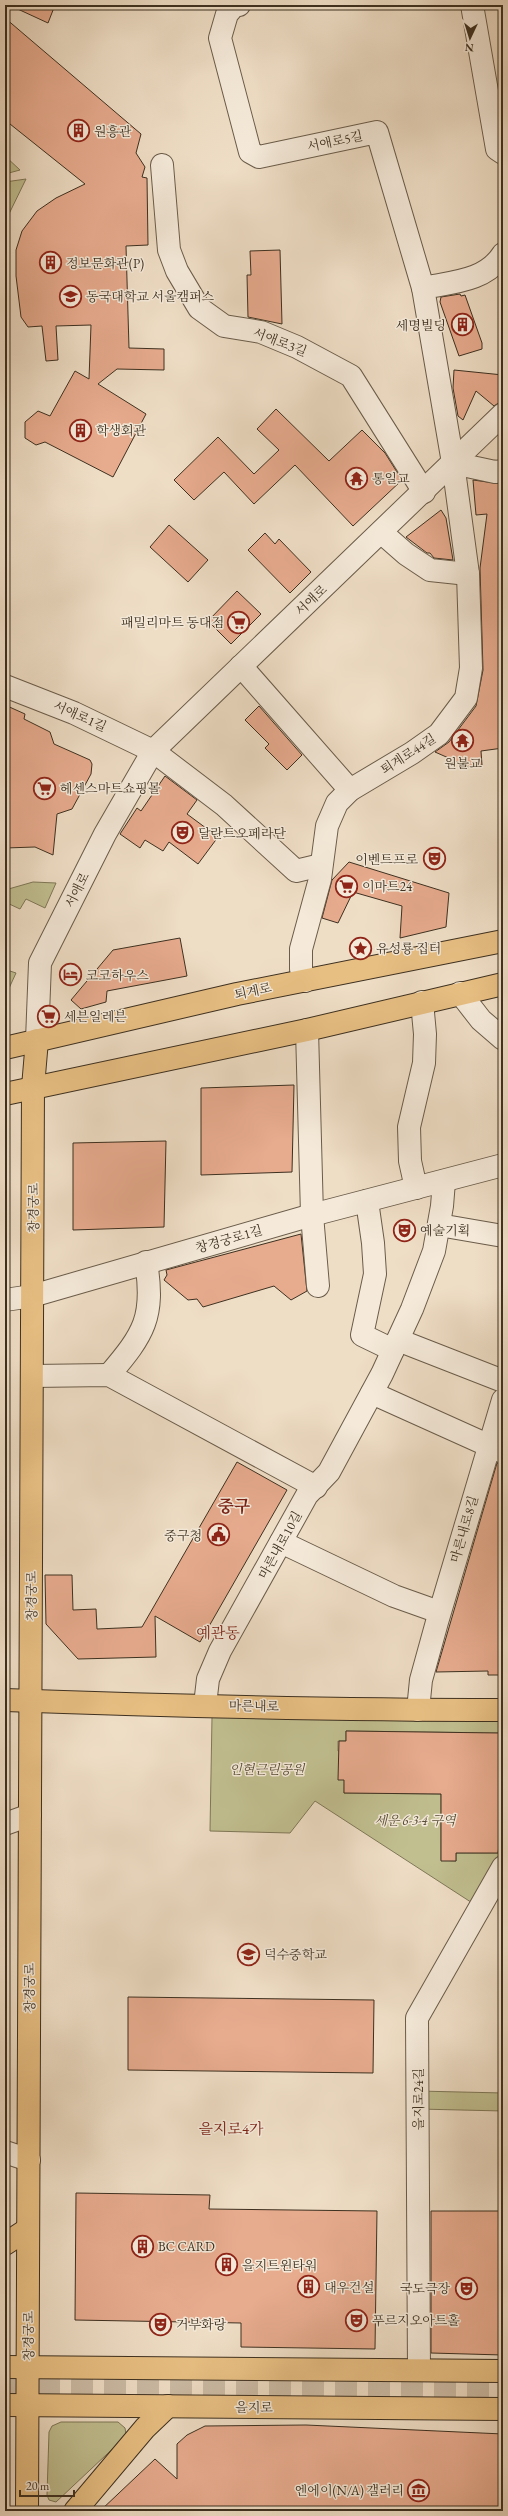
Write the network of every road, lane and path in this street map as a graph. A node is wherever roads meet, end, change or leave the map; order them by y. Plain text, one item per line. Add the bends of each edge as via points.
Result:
1 (239, 5) edge
2 (472, 5) edge
3 (503, 153) edge
4 (162, 165) dead end
5 (503, 254) edge
6 (423, 288) junction
7 (503, 414) edge
8 (453, 462) junction
9 (503, 471) edge
10 (424, 492) junction
11 (382, 533) junction
12 (468, 574) junction
13 (241, 666) junction
14 (5, 686) edge
15 (153, 751) junction
16 (350, 790) junction
17 (321, 865) junction
18 (503, 941) edge
19 (305, 981) junction
20 (503, 984) edge
21 (460, 993) junction
22 (422, 1002) junction
23 (307, 1030) junction
24 (503, 1039) edge
25 (37, 1040) junction
26 (5, 1048) edge
27 (33, 1087) junction
28 (5, 1094) edge
29 (503, 1165) edge
30 (444, 1181) junction
31 (416, 1188) junction
32 (367, 1201) junction
33 (312, 1215) junction
34 (439, 1225) junction
35 (503, 1236) edge
36 (146, 1262) junction
37 (318, 1286) dead end
38 (32, 1296) junction
39 (5, 1300) edge
40 (396, 1345) junction
41 (109, 1375) junction
42 (32, 1376) junction
43 (503, 1381) edge
44 (372, 1393) junction
45 (503, 1400) edge
46 (496, 1449) edge
47 (316, 1487) junction
48 (282, 1542) junction
49 (439, 1612) junction
50 (5, 1700) edge
51 (31, 1701) junction
52 (205, 1705) junction
53 (418, 1710) junction
54 (503, 1710) edge
55 (30, 1815) junction
56 (5, 1824) edge
57 (503, 1867) edge
58 (5, 2152) edge
59 (29, 2160) junction
60 (28, 2229) junction
61 (5, 2244) edge
62 (418, 2362) junction
63 (5, 2367) edge
64 (28, 2367) junction
65 (503, 2371) edge
66 (5, 2405) edge
67 (28, 2405) junction
68 (168, 2406) junction
69 (503, 2409) edge
70 (27, 2511) edge
71 (75, 2511) edge

1 - 6 street, 서애로5길 via 234,6 227,14 220,38 250,152 259,157 377,132
2 - 3 street via 497,149
4 - 10 street, 서애로3길 via 169,250 177,271 199,308 224,326 261,332 297,347 351,376
5 - 6 street via 495,266 476,277
6 - 8 street, 서애로5길
7 - 8 street, 서애로
8 - 9 street via 495,472
8 - 10 street, 서애로
8 - 12 street, 퇴계로44길
10 - 11 street, 서애로
11 - 12 street via 430,570
11 - 13 street, 서애로
12 - 16 street, 퇴계로44길 via 471,668 466,698 439,734
13 - 15 street, 서애로
13 - 16 street
14 - 15 street, 서애로1길 via 74,713
15 - 17 street via 224,805 296,871
15 - 25 street, 서애로 via 105,834 40,963
16 - 17 street, 퇴계로44길 via 337,803 327,826
17 - 19 street, 퇴계로44길 via 320,879 301,949 301,969
18 - 19 main road, 퇴계로
19 - 25 main road, 퇴계로
20 - 21 main road
21 - 22 main road
21 - 24 street via 482,1020
22 - 23 main road
22 - 31 street via 424,1063 409,1127 410,1161
23 - 27 main road
23 - 33 street
25 - 26 main road, 퇴계로
25 - 27 main road, 창경궁로
27 - 28 main road
27 - 38 main road, 창경궁로
29 - 30 street, 창경궁로1길
30 - 31 street, 창경궁로1길
30 - 34 street, 마른내로10길
31 - 32 street, 창경궁로1길
32 - 33 street, 창경궁로1길
32 - 40 street via 375,1274 362,1335
33 - 36 street, 창경궁로1길
33 - 37 street
34 - 35 street
34 - 40 street, 마른내로10길 via 434,1251
36 - 38 street, 창경궁로1길
36 - 41 street via 150,1285 148,1318 129,1351
38 - 39 street, 창경궁로1길
38 - 42 main road, 창경궁로
40 - 43 street
40 - 44 street, 마른내로10길
41 - 42 street
41 - 47 street
42 - 51 main road, 창경궁로
44 - 46 street
44 - 47 street, 마른내로10길 via 329,1472
45 - 46 street, 마른내로8길
46 - 49 street, 마른내로8길
47 - 48 street, 마른내로10길 via 307,1495
48 - 49 street via 394,1596
48 - 52 street, 마른내로10길 via 220,1651 208,1679
49 - 53 street, 마른내로8길 via 421,1680
50 - 51 main road, 마른내로
51 - 52 main road, 마른내로
51 - 55 main road, 창경궁로
52 - 53 main road, 마른내로
53 - 54 main road, 마른내로
55 - 56 street
55 - 59 main road, 창경궁로
57 - 62 street, 을지로24길 via 417,2018
58 - 59 street
59 - 60 main road, 창경궁로
60 - 61 main road
60 - 64 main road, 창경궁로
62 - 64 main road
62 - 65 main road
63 - 64 main road
64 - 67 main road, 창경궁로
66 - 67 main road, 을지로
67 - 68 main road, 을지로
67 - 70 main road, 창경궁로
68 - 69 main road, 을지로
68 - 71 main road via 145,2428

